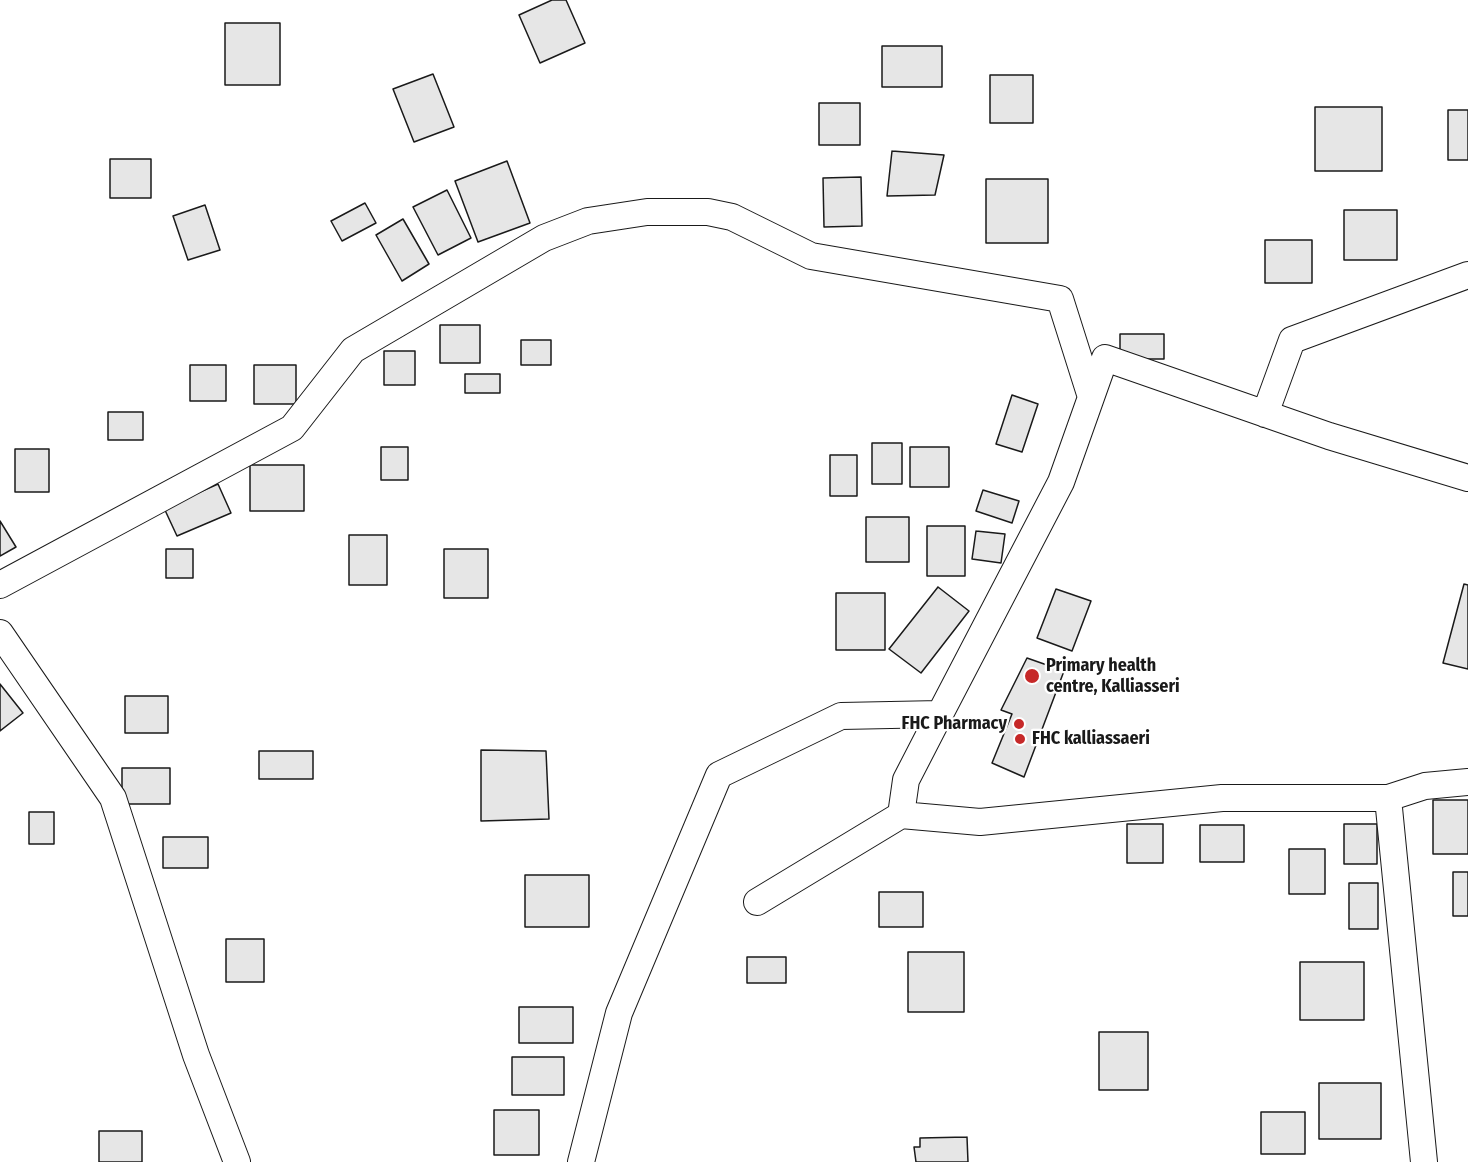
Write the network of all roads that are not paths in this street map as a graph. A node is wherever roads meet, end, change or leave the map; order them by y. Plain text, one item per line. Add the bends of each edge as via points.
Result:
1 (1468, 275) edge
2 (1091, 397) junction
3 (1265, 414) junction
4 (1468, 478) edge
5 (0, 585) edge
6 (0, 633) edge
7 (940, 714) junction
8 (1468, 782) edge
9 (1388, 798) junction
10 (901, 815) junction
11 (757, 902) dead end
12 (237, 1162) edge
13 (581, 1162) edge
14 (1424, 1162) edge

1 - 3 street via 1292,340
2 - 3 street via 1105,358
2 - 5 street via 1060,299 811,256 732,217 708,212 647,212 588,221 544,238 353,350 292,428
2 - 7 street via 1061,482
3 - 4 street
6 - 12 street via 113,798 196,1055
7 - 10 street via 906,780
7 - 13 street via 841,716 719,775 619,1013
8 - 9 street via 1425,786
9 - 10 street via 1222,798 980,822
9 - 14 street
10 - 11 street

